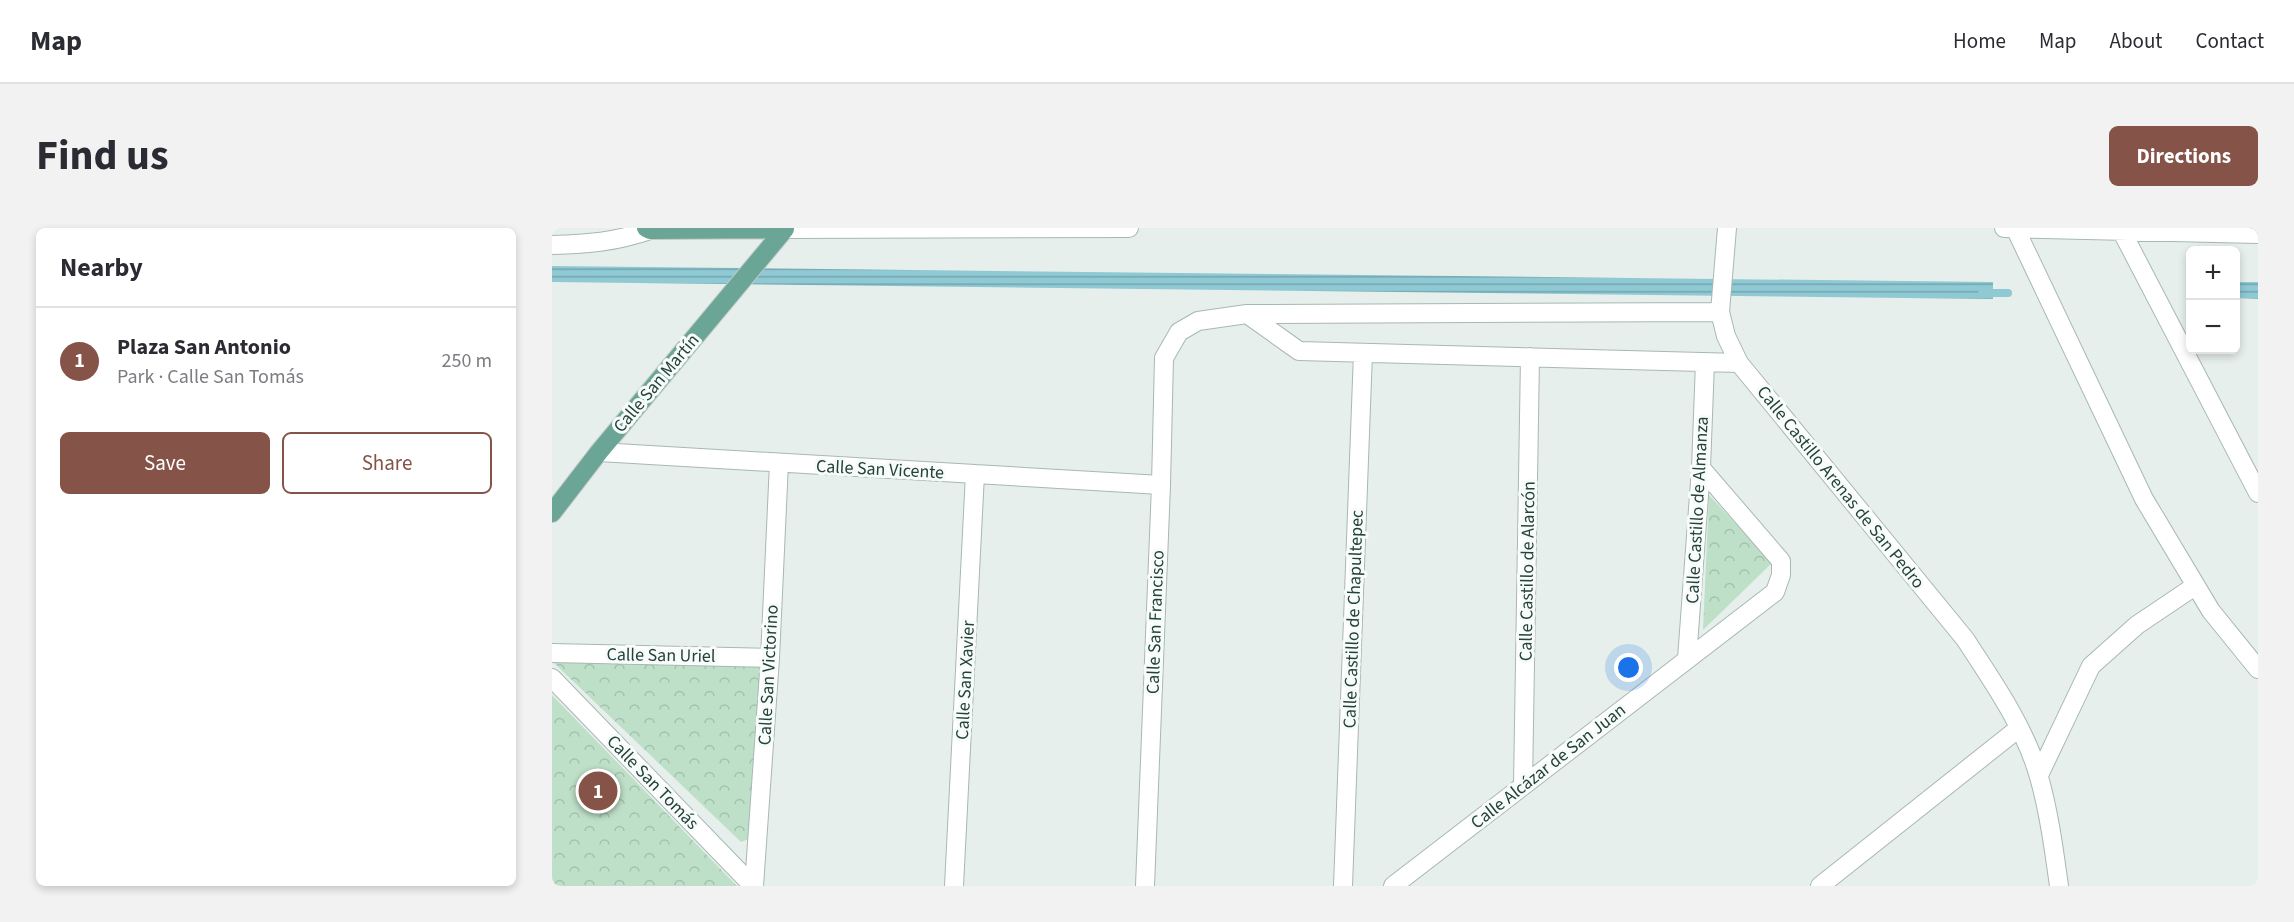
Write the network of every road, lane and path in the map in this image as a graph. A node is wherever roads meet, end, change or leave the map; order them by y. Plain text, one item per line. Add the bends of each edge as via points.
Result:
1 (1129, 228) edge
2 (1727, 228) edge
3 (2011, 228) edge
4 (648, 229) edge
5 (785, 229) edge
6 (2121, 230) edge
7 (2258, 234) edge
8 (552, 245) edge
9 (1721, 305) junction
10 (1247, 314) junction
11 (1363, 353) junction
12 (1530, 357) junction
13 (1705, 362) junction
14 (1739, 363) junction
15 (599, 452) junction
16 (779, 463) junction
17 (1701, 468) junction
18 (975, 474) junction
19 (1161, 485) junction
20 (2258, 493) edge
21 (552, 513) edge
22 (2195, 586) junction
23 (552, 653) edge
24 (770, 658) junction
25 (1687, 659) junction
26 (2258, 669) edge
27 (552, 678) edge
28 (2019, 728) junction
29 (2039, 775) junction
30 (1523, 785) junction
31 (754, 886) edge
32 (954, 886) edge
33 (1144, 886) edge
34 (1343, 886) edge
35 (1393, 886) edge
36 (1820, 886) edge
37 (2059, 886) edge

1 - 5 street
2 - 9 street, Calle Castillo Arenas de San Pedro
3 - 6 street
3 - 22 street via 2144,499
4 - 5 main road
4 - 8 street via 625,239 596,244
5 - 15 main road, Calle San Martín
6 - 7 street
6 - 20 street
9 - 10 street
9 - 14 street, Calle Castillo Arenas de San Pedro via 1726,336
10 - 11 street via 1299,351
10 - 19 street, Calle San Francisco via 1198,321 1179,332 1164,358
11 - 12 street
11 - 34 street, Calle Castillo de Chapultepec
12 - 13 street
12 - 30 street, Calle Castillo de Alarcón
13 - 14 street
13 - 17 street, Calle Castillo de Almanza
14 - 28 street, Calle Castillo Arenas de San Pedro via 1965,639
15 - 16 street, Calle San Vicente
15 - 21 main road, Calle San Martín
16 - 18 street, Calle San Vicente
16 - 24 street, Calle San Victorino
17 - 25 street, Calle Castillo de Almanza
17 - 25 street, Calle Alcázar de San Juan via 1781,561 1781,575 1775,592
18 - 19 street, Calle San Vicente
18 - 32 street, Calle San Xavier
19 - 33 street, Calle San Francisco
22 - 26 street
22 - 29 street via 2137,625 2091,666
23 - 24 street, Calle San Uriel
24 - 31 street, Calle San Victorino
25 - 30 street, Calle Alcázar de San Juan
27 - 31 street, Calle San Tomás
28 - 29 street, Calle Castillo Arenas de San Pedro
28 - 36 street
29 - 37 street, Calle Castillo Arenas de San Pedro
30 - 35 street, Calle Alcázar de San Juan

